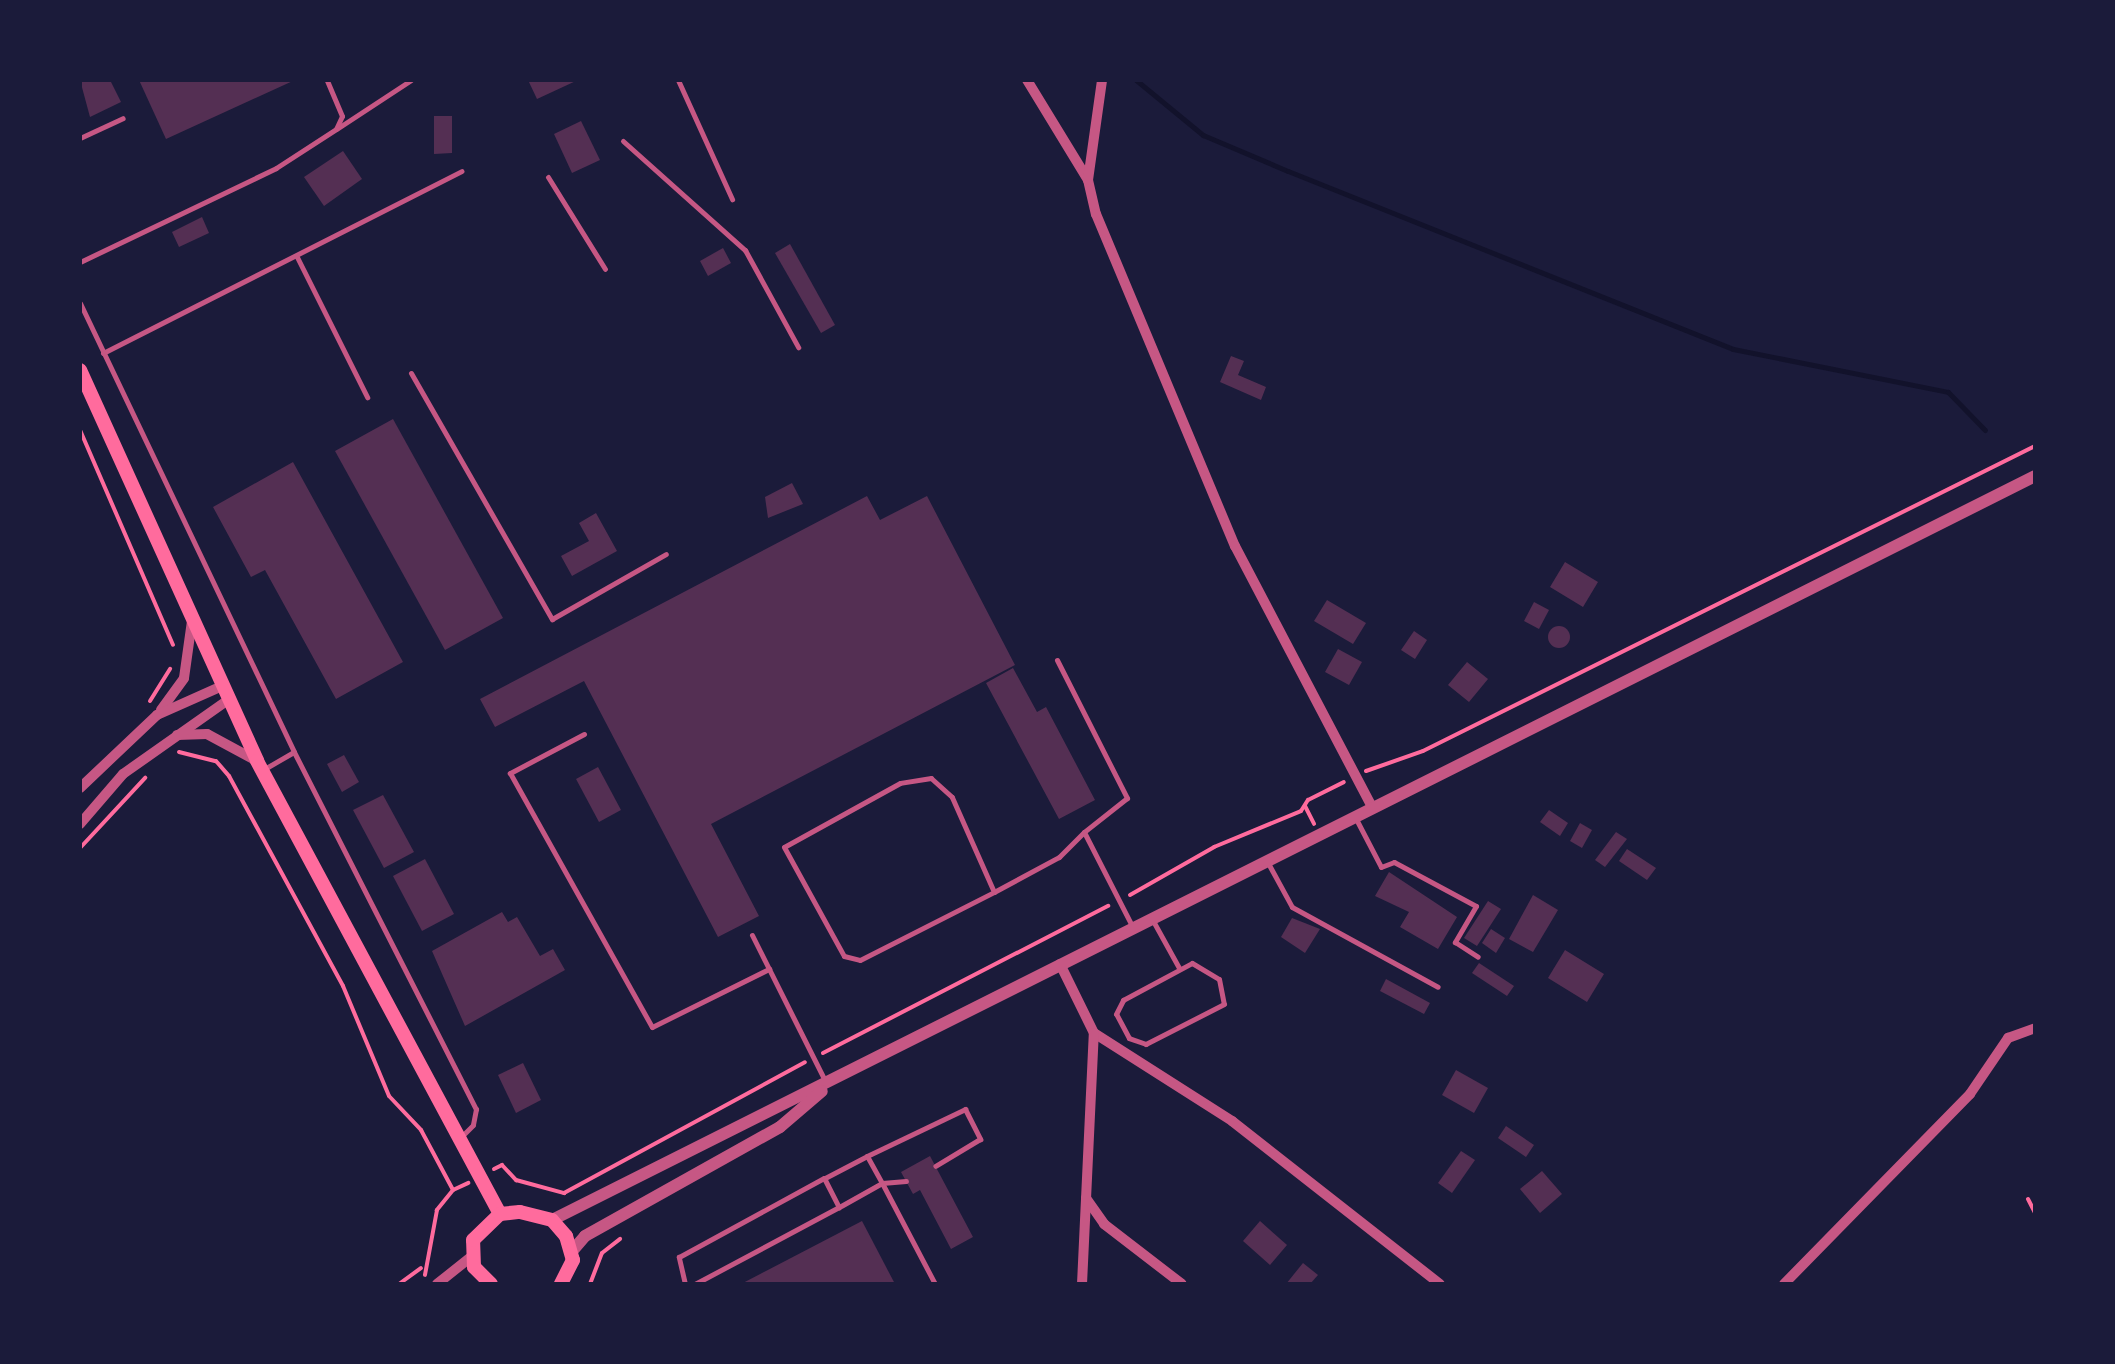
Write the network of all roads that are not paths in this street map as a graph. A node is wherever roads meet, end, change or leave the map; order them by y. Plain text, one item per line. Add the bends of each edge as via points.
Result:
1 (327, 80) edge
2 (412, 80) edge
3 (678, 80) edge
4 (1028, 80) edge
5 (1102, 80) edge
6 (123, 118) dead end
7 (336, 129) junction
8 (80, 138) edge
9 (623, 141) dead end
10 (461, 171) dead end
11 (548, 177) dead end
12 (1088, 180) junction
13 (732, 199) dead end
14 (297, 257) junction
15 (80, 262) edge
16 (604, 269) dead end
17 (80, 303) edge
18 (798, 346) dead end
19 (104, 354) junction
20 (80, 370) edge
21 (412, 373) dead end
22 (367, 397) dead end
23 (2035, 476) edge
24 (666, 554) dead end
25 (192, 620) junction
26 (1058, 660) dead end
27 (225, 693) junction
28 (157, 715) junction
29 (584, 734) dead end
30 (171, 736) junction
31 (294, 752) junction
32 (259, 766) junction
33 (80, 788) edge
34 (1370, 805) junction
35 (1353, 814) junction
36 (80, 824) edge
37 (1084, 832) junction
38 (1266, 858) junction
39 (994, 892) junction
40 (1151, 916) junction
41 (1132, 926) junction
42 (752, 935) dead end
43 (1478, 957) dead end
44 (1060, 964) junction
45 (1179, 968) junction
46 (769, 969) junction
47 (1438, 987) dead end
48 (2035, 1028) edge
49 (1094, 1033) junction
50 (828, 1086) junction
51 (459, 1138) junction
52 (868, 1156) junction
53 (935, 1166) dead end
54 (824, 1178) junction
55 (906, 1181) dead end
56 (882, 1183) junction
57 (1085, 1198) junction
58 (840, 1207) junction
59 (500, 1214) junction
60 (552, 1220) junction
61 (573, 1250) junction
62 (471, 1257) junction
63 (563, 1283) edge
64 (433, 1284) edge
65 (490, 1284) edge
66 (685, 1284) edge
67 (695, 1284) edge
68 (935, 1284) edge
69 (1082, 1284) edge
70 (1182, 1284) edge
71 (1440, 1284) edge
72 (1784, 1284) edge

1 - 7 lane via 342,116
2 - 7 lane
3 - 13 lane
4 - 12 street
5 - 12 street
6 - 8 lane
7 - 15 lane via 276,168
9 - 18 lane via 746,250
10 - 14 lane
11 - 16 lane
12 - 34 street via 1096,214 1235,546
14 - 19 lane
14 - 22 lane
17 - 19 lane
19 - 31 lane
20 - 25 main road
21 - 24 lane via 552,619
23 - 34 street
25 - 27 main road
25 - 28 street via 184,678
26 - 37 lane via 1127,798
27 - 28 street
27 - 30 street
27 - 32 main road
28 - 33 street
29 - 46 lane via 510,772 652,1027
30 - 32 street via 207,734
30 - 36 street via 123,774
31 - 32 lane
31 - 51 lane via 476,1108 473,1126
32 - 51 main road
34 - 35 street
35 - 38 street
35 - 43 lane via 1381,867 1394,862 1476,906 1455,942
37 - 39 lane via 1060,857
37 - 41 lane
38 - 40 street
38 - 47 lane via 1292,906
39 - 39 lane via 869,956 850,958 784,847 900,783 930,778 952,797
40 - 41 street
40 - 45 lane
41 - 44 street
42 - 46 lane
44 - 49 street
44 - 50 street
45 - 45 lane via 1119,1004 1116,1014 1137,1044 1224,1004 1219,979 1192,964
46 - 50 lane
48 - 72 street via 2008,1038 1970,1094
49 - 57 street
49 - 71 street via 1232,1121
50 - 60 street via 774,1104
50 - 61 street via 780,1127 585,1236
51 - 59 main road
52 - 53 lane via 965,1109 980,1139
52 - 54 lane
52 - 56 lane
54 - 58 lane
54 - 66 lane via 679,1257
55 - 56 lane
56 - 58 lane
56 - 68 lane
57 - 69 street
57 - 70 street via 1104,1224
58 - 67 lane
59 - 60 main road
59 - 62 main road via 482,1226
60 - 61 main road
61 - 63 main road
62 - 64 street
62 - 65 main road

